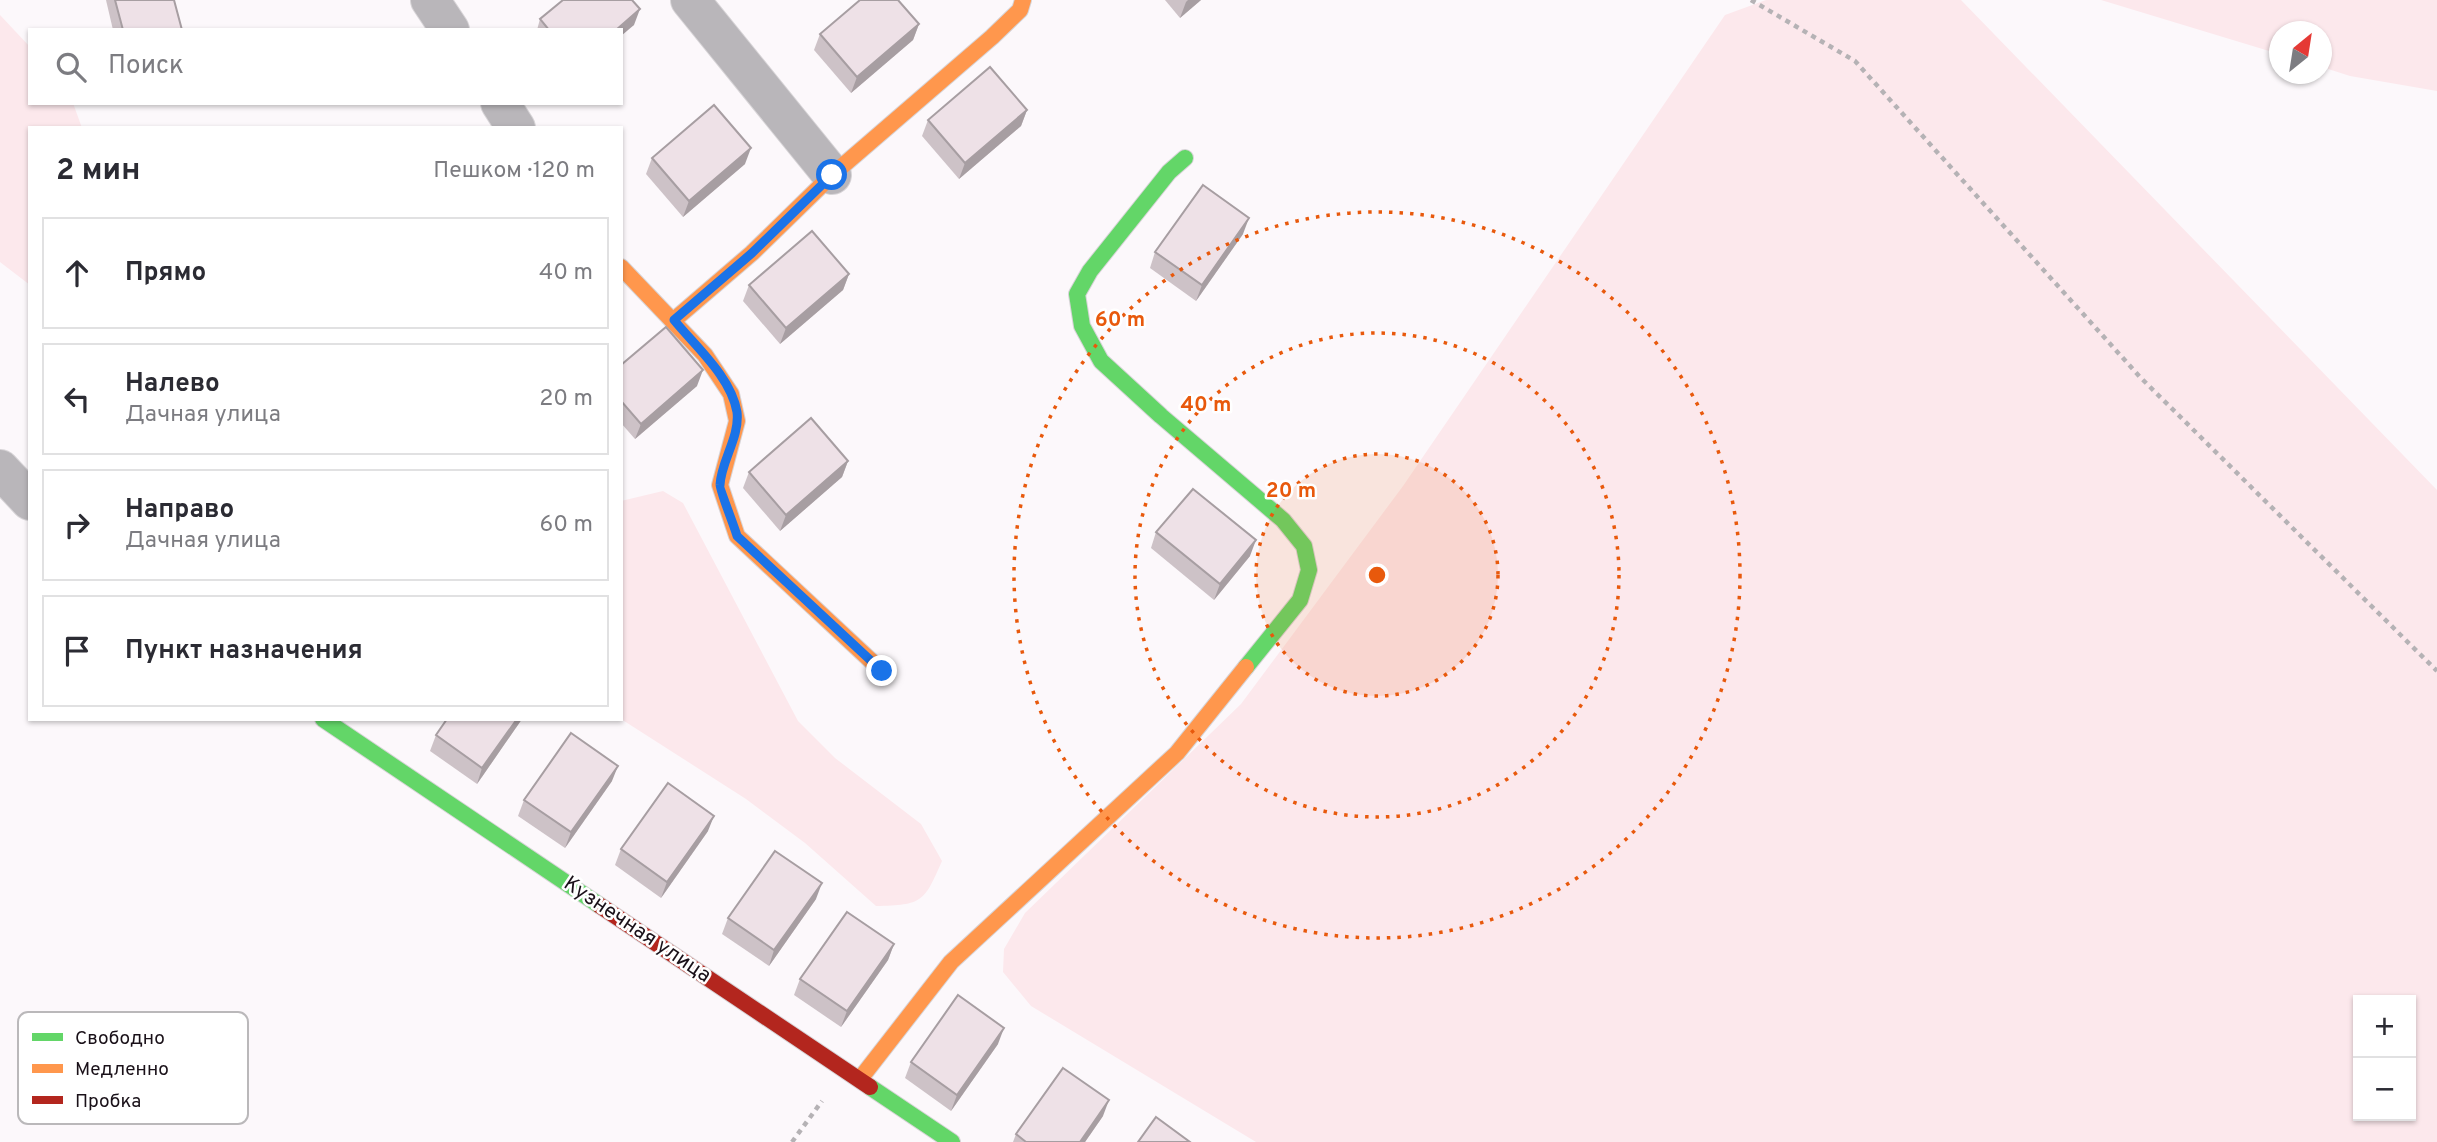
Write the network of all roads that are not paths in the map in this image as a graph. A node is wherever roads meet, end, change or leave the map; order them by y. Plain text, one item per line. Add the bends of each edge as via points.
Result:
1 (429, 0) edge
2 (690, 0) edge
3 (1023, 0) edge
4 (449, 28) edge
5 (501, 105) edge
6 (515, 126) edge
7 (1185, 158) dead end
8 (832, 175) junction
9 (623, 269) edge
10 (674, 320) junction
11 (0, 469) edge
12 (28, 499) edge
13 (882, 671) dead end
14 (326, 721) edge
15 (860, 1079) junction
16 (952, 1142) edge

1 - 4 street
2 - 8 street
3 - 8 street via 1020,10 992,37
5 - 6 street
7 - 15 street via 1090,271 1077,294 1082,327 1101,361 1283,520 1304,546 1308,570 1300,600 1177,753 951,962
8 - 10 street
9 - 10 street
10 - 13 street via 732,393 737,415 719,487 737,536
11 - 12 street
14 - 15 street, Кузнечная улица
15 - 16 street, Кузнечная улица

